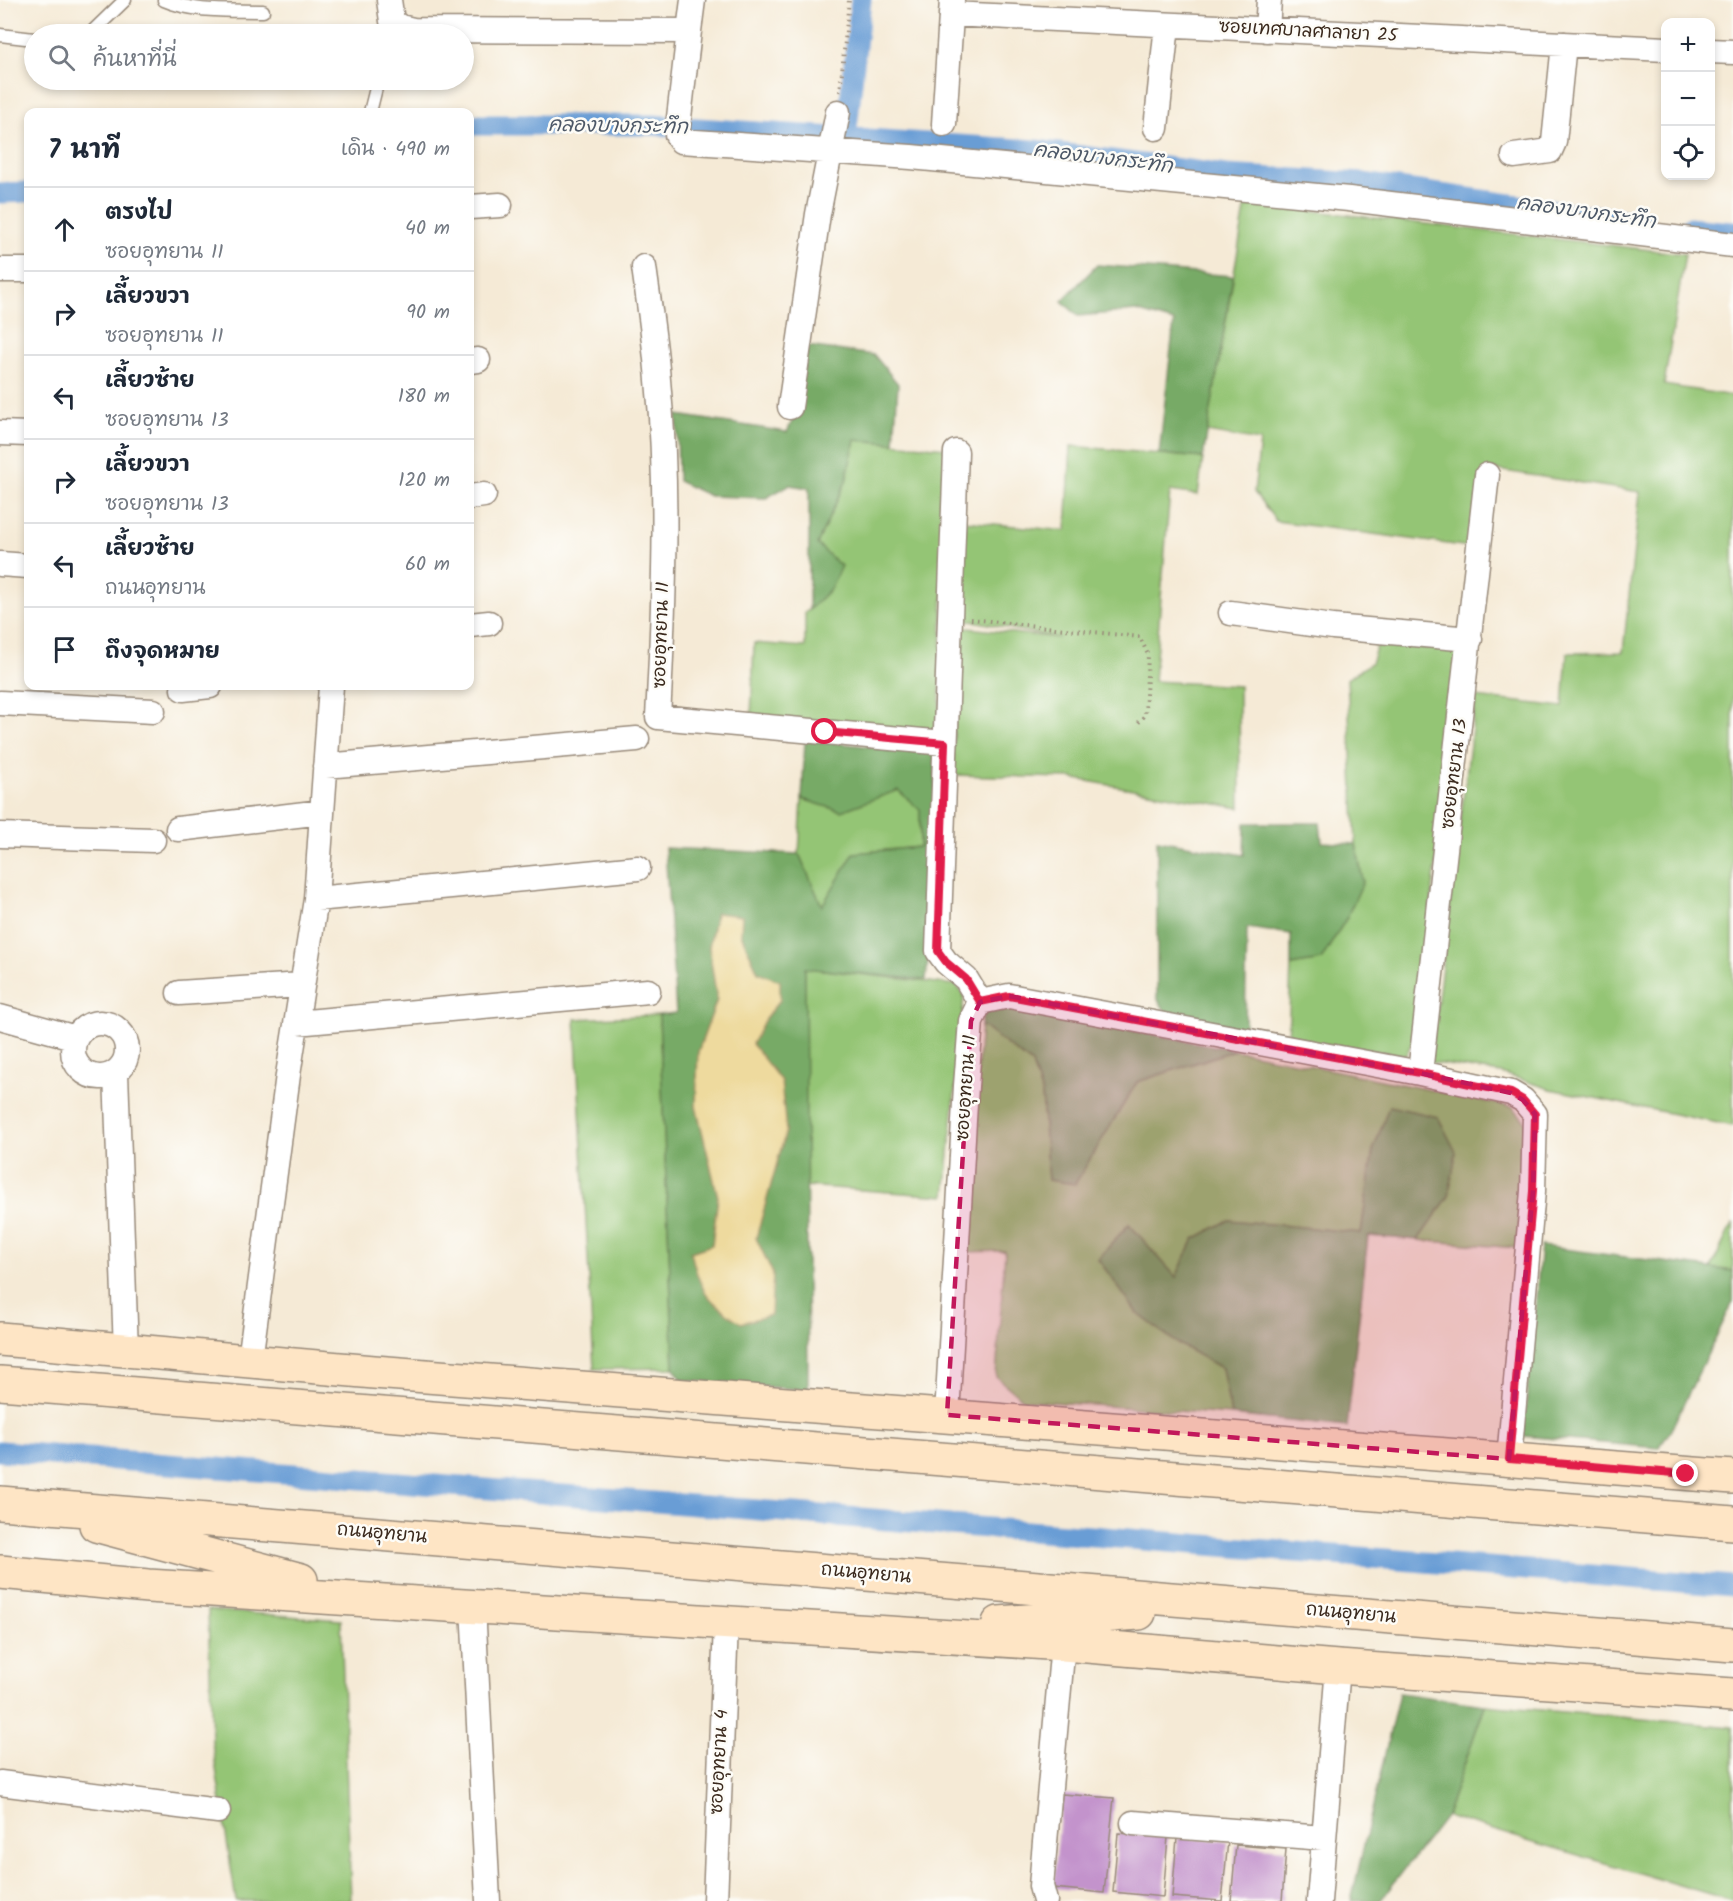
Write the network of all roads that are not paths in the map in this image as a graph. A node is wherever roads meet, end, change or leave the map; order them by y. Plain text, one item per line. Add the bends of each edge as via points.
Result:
1 (125, 0) edge
2 (164, 0) edge
3 (693, 0) edge
4 (1269, 0) edge
5 (951, 7) edge
6 (263, 11) dead end
7 (100, 24) edge
8 (1167, 25) junction
9 (474, 30) edge
10 (1267, 30) junction
11 (689, 31) junction
12 (0, 35) edge
13 (24, 38) edge
14 (1564, 44) junction
15 (1661, 49) edge
16 (1715, 51) edge
17 (1733, 52) edge
18 (376, 90) edge
19 (371, 108) edge
20 (838, 112) road end
21 (944, 124) dead end
22 (1156, 128) dead end
23 (832, 148) junction
24 (1514, 156) dead end
25 (500, 205) dead end
26 (474, 207) edge
27 (1733, 245) edge
28 (644, 267) dead end
29 (0, 270) edge
30 (24, 270) edge
31 (790, 407) dead end
32 (0, 433) edge
33 (24, 434) edge
34 (956, 452) dead end
35 (1487, 475) dead end
36 (0, 564) edge
37 (24, 566) edge
38 (1230, 613) dead end
39 (1470, 639) junction
40 (331, 690) edge
41 (0, 703) edge
42 (153, 711) dead end
43 (637, 739) dead end
44 (945, 743) junction
45 (325, 766) junction
46 (322, 812) junction
47 (178, 829) dead end
48 (0, 835) edge
49 (153, 840) dead end
50 (638, 868) dead end
51 (316, 899) junction
52 (302, 984) junction
53 (648, 991) dead end
54 (179, 993) dead end
55 (980, 1002) junction
56 (0, 1017) edge
57 (296, 1023) junction
58 (76, 1038) junction
59 (116, 1073) junction
60 (1420, 1073) junction
61 (0, 1339) edge
62 (126, 1351) junction
63 (198, 1356) junction
64 (250, 1360) junction
65 (0, 1383) edge
66 (947, 1415) junction
67 (509, 1424) junction
68 (1509, 1459) junction
69 (1733, 1477) edge
70 (1733, 1503) edge
71 (15, 1504) edge
72 (1541, 1508) junction
73 (1733, 1523) edge
74 (0, 1572) edge
75 (378, 1600) junction
76 (474, 1606) junction
77 (1299, 1610) junction
78 (726, 1624) junction
79 (861, 1633) junction
80 (1063, 1644) junction
81 (1733, 1645) edge
82 (1338, 1667) junction
83 (1733, 1695) edge
84 (0, 1783) edge
85 (218, 1811) dead end
86 (1133, 1823) dead end
87 (1323, 1838) junction
88 (488, 1901) edge
89 (715, 1901) edge
90 (1045, 1901) edge
91 (1319, 1901) edge

1 - 7 lane
2 - 6 lane via 212,10
3 - 11 street
4 - 10 street
5 - 8 street, ซอยเทศบาลศาลายา 25
5 - 21 street
8 - 10 street, ซอยเทศบาลศาลายา 25
8 - 22 street
9 - 11 street
10 - 14 street, ซอยเทศบาลศาลายา 25
11 - 23 street via 678,128 681,141
12 - 13 lane
14 - 15 street, ซอยเทศบาลศาลายา 25
14 - 24 street via 1550,151
16 - 17 street
18 - 19 lane
20 - 23 street
23 - 27 street via 1349,199
23 - 31 street via 818,214
25 - 26 street
28 - 44 street, ซอยอุทยาน 11 via 662,443 664,588 658,717
29 - 30 street
32 - 33 street
34 - 44 street
35 - 39 street, ซอยอุทยาน 13
36 - 37 street
38 - 39 street
39 - 60 street, ซอยอุทยาน 13
40 - 45 street
41 - 42 street
43 - 45 street
44 - 55 street via 938,951 966,979
45 - 46 street
46 - 47 street
46 - 51 street
48 - 49 street
50 - 51 street
51 - 52 street
52 - 54 street
52 - 57 street
53 - 57 street
55 - 60 street via 1009,996
55 - 66 street, ซอยอุทยาน 11 via 972,1021 966,1086
56 - 58 street
57 - 64 street
58 - 59 street via 74,1059 81,1069 92,1076
58 - 59 street via 87,1026 99,1022 121,1031 128,1053
59 - 62 street
60 - 68 street via 1511,1093 1535,1114 1533,1191
61 - 62 main road
62 - 63 main road
63 - 64 main road
63 - 67 main road via 345,1392
64 - 66 main road
65 - 67 main road
66 - 68 main road
67 - 72 main road
68 - 69 main road
70 - 72 main road via 1658,1508
71 - 75 main road
71 - 77 main road, ถนนอุทยาน
72 - 73 main road
74 - 75 main road via 148,1586
75 - 76 main road
76 - 78 main road
76 - 88 street
77 - 79 main road via 1129,1614
77 - 81 main road, ถนนอุทยาน
78 - 79 main road
78 - 89 street, ซอยอุทยาน 4
79 - 80 main road
80 - 82 main road
80 - 90 street via 1041,1886
82 - 83 main road
82 - 87 street
84 - 85 street
86 - 87 street
87 - 91 street

